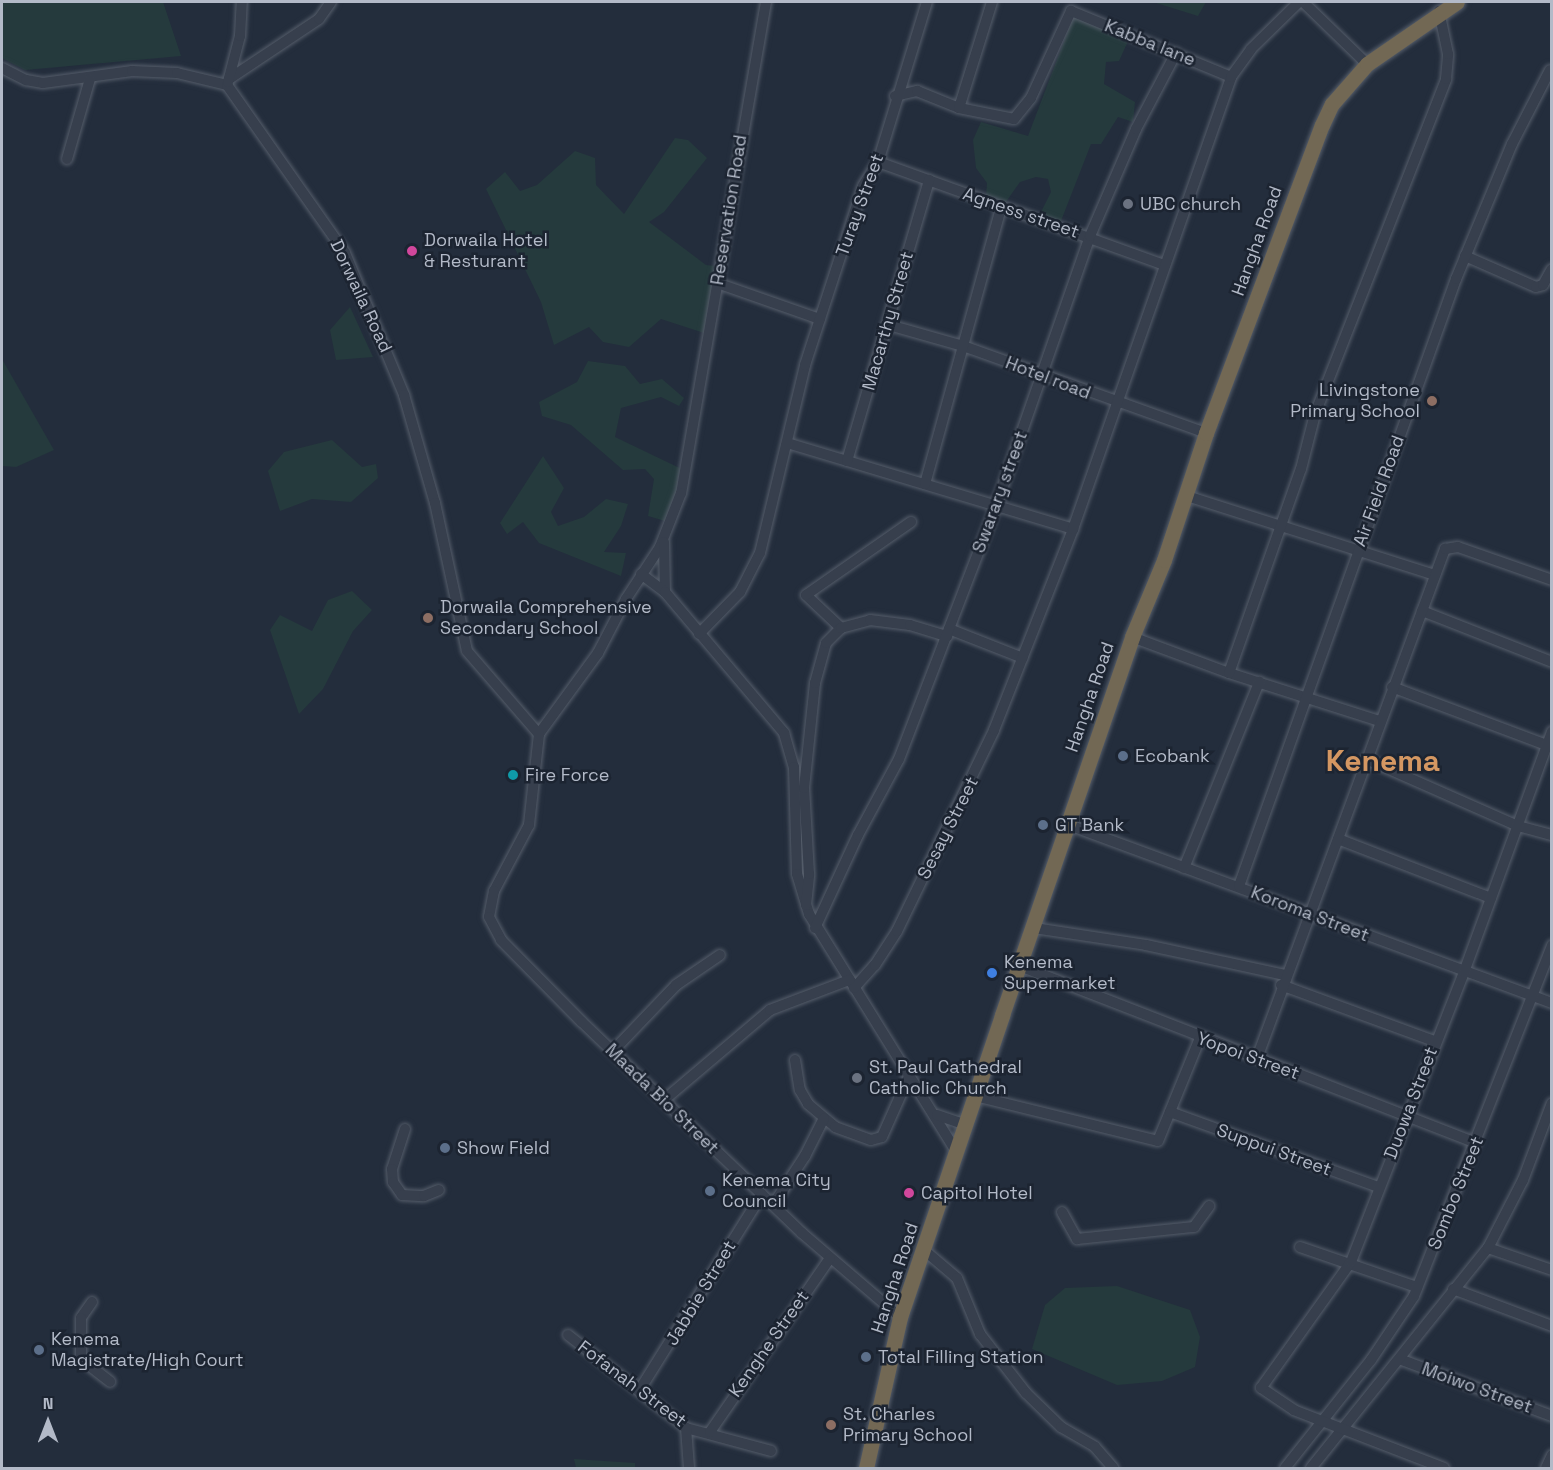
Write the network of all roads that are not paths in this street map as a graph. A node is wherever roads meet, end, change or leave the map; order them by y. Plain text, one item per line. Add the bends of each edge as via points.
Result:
1 (242, 2) edge
2 (331, 2) edge
3 (766, 2) edge
4 (927, 2) edge
5 (992, 2) edge
6 (1301, 2) edge
7 (1457, 2) edge
8 (1439, 11) junction
9 (1176, 53) junction
10 (1367, 64) junction
11 (2, 68) edge
12 (1550, 70) dead end
13 (1231, 77) junction
14 (90, 79) junction
15 (228, 82) junction
16 (895, 96) junction
17 (958, 108) junction
18 (67, 159) dead end
19 (878, 162) junction
20 (929, 180) junction
21 (1001, 208) junction
22 (1090, 236) junction
23 (1465, 256) junction
24 (1164, 266) junction
25 (1551, 269) edge
26 (717, 283) junction
27 (820, 319) junction
28 (889, 325) junction
29 (963, 346) junction
30 (1041, 375) junction
31 (1116, 404) junction
32 (1206, 433) junction
33 (787, 443) junction
34 (848, 461) junction
35 (925, 484) junction
36 (1187, 496) junction
37 (996, 506) junction
38 (911, 522) dead end
39 (1280, 525) junction
40 (1073, 529) junction
41 (664, 536) junction
42 (1359, 549) junction
43 (641, 574) junction
44 (1435, 575) junction
45 (1551, 580) edge
46 (665, 592) junction
47 (1422, 611) junction
48 (841, 628) junction
49 (949, 633) junction
50 (699, 634) junction
51 (1132, 637) junction
52 (1023, 658) junction
53 (1551, 662) edge
54 (1229, 673) junction
55 (1260, 682) junction
56 (1392, 687) junction
57 (1306, 697) junction
58 (1379, 721) junction
59 (1551, 732) edge
60 (539, 734) junction
61 (1546, 745) junction
62 (1366, 759) junction
63 (807, 766) junction
64 (794, 767) junction
65 (1068, 825) junction
66 (1518, 826) junction
67 (1551, 835) edge
68 (1338, 839) junction
69 (1184, 868) junction
70 (1239, 886) junction
71 (1491, 898) junction
72 (806, 905) junction
73 (1309, 914) junction
74 (815, 928) junction
75 (1034, 928) junction
76 (1551, 945) edge
77 (720, 956) dead end
78 (1020, 966) junction
79 (1464, 972) junction
80 (1283, 980) junction
81 (851, 984) junction
82 (1532, 994) junction
83 (1551, 1003) edge
84 (1200, 1038) junction
85 (1434, 1041) junction
86 (613, 1051) junction
87 (1257, 1058) junction
88 (795, 1060) dead end
89 (910, 1074) junction
90 (975, 1096) junction
91 (664, 1100) junction
92 (1551, 1103) edge
93 (1170, 1113) junction
94 (937, 1115) junction
95 (1407, 1115) junction
96 (824, 1118) junction
97 (966, 1125) junction
98 (405, 1129) dead end
99 (1476, 1143) junction
100 (957, 1153) junction
101 (1378, 1187) junction
102 (439, 1190) dead end
103 (762, 1194) junction
104 (773, 1205) junction
105 (1209, 1206) dead end
106 (1062, 1212) dead end
107 (1300, 1247) dead end
108 (1488, 1248) junction
109 (924, 1250) junction
110 (830, 1257) junction
111 (1351, 1263) junction
112 (1551, 1270) edge
113 (1417, 1287) junction
114 (1453, 1289) junction
115 (92, 1302) dead end
116 (900, 1317) junction
117 (1551, 1326) edge
118 (568, 1335) dead end
119 (1402, 1360) junction
120 (110, 1382) dead end
121 (639, 1391) junction
122 (1551, 1416) edge
123 (1323, 1421) junction
124 (1342, 1428) junction
125 (692, 1429) junction
126 (710, 1432) junction
127 (771, 1451) dead end
128 (1551, 1455) edge
129 (689, 1468) edge
130 (866, 1468) edge
131 (1113, 1468) edge
132 (1285, 1468) edge
133 (1311, 1468) edge
134 (1444, 1468) edge
135 (1546, 1468) edge

1 - 15 street via 240,36
2 - 15 street via 319,20
3 - 26 street, Reservation Road
4 - 16 street, Turay Street
5 - 17 street
6 - 10 street
6 - 13 street, Sesay Street via 1251,49
7 - 8 highway, Hangha Road
8 - 10 highway, Hangha Road
8 - 39 street via 1448,54 1446,79 1315,414
9 - 13 street, Kabba lane
9 - 17 street, Kabba lane via 1068,12 1020,115 1007,120
9 - 22 street, Swarary street via 1136,129
10 - 32 highway, Hangha Road via 1332,104 1322,125
11 - 14 street via 26,80 43,83
12 - 23 street, Air Field Road via 1512,144
13 - 24 street, Sesay Street
14 - 15 street via 132,71 177,72
14 - 18 street
15 - 60 street, Dorwaila Road via 345,253 404,395 435,503 467,651
16 - 17 street via 917,91
16 - 19 street, Turay Street
19 - 20 street, Agness street
19 - 27 street, Turay Street via 863,186
20 - 21 street, Agness street
20 - 28 street, Macarthy Street
21 - 22 street, Agness street
21 - 29 street
22 - 24 street, Agness street
22 - 30 street, Swarary street
23 - 25 street via 1536,287 1543,285
23 - 42 street, Air Field Road
24 - 31 street, Sesay Street
26 - 27 street
26 - 41 street, Reservation Road via 681,493
27 - 33 street, Turay Street
28 - 29 street, Hotel road
28 - 34 street, Macarthy Street
29 - 30 street, Hotel road
29 - 35 street
30 - 31 street, Hotel road
30 - 37 street, Swarary street
31 - 32 street, Hotel road
31 - 40 street, Sesay Street
32 - 36 highway, Hangha Road
33 - 34 street
33 - 50 street, Turay Street via 760,552 740,592
34 - 35 street
35 - 37 street
36 - 39 street
36 - 51 highway, Hangha Road
37 - 40 street
37 - 49 street, Swarary street
38 - 48 street via 806,595
39 - 42 street
39 - 54 street
40 - 52 street, Sesay Street
41 - 43 street
41 - 46 street
42 - 44 street
42 - 57 street, Air Field Road
43 - 46 street
43 - 60 street via 593,661
44 - 45 street via 1445,549 1453,546
44 - 47 street
46 - 50 street
47 - 53 street
47 - 56 street
48 - 49 street via 870,620
48 - 63 street via 831,634 821,658
49 - 52 street
49 - 74 street, Swarary street via 933,663 899,759
50 - 64 street via 777,723 788,742
51 - 54 street
51 - 65 highway, Hangha Road
52 - 81 street, Sesay Street via 962,802 890,943
54 - 55 street
55 - 57 street
55 - 69 street
56 - 58 street
56 - 61 street
57 - 58 street
57 - 70 street, Air Field Road
58 - 62 street
59 - 61 street, Duowa Street
60 - 86 street, Maada Bio Street via 532,808 516,854 489,904 494,929
61 - 66 street, Duowa Street
62 - 66 street
62 - 68 street
63 - 64 street
63 - 72 street
64 - 72 street via 796,861
65 - 69 street, Koroma Street
65 - 75 highway, Hangha Road
66 - 67 street
66 - 71 street, Duowa Street
68 - 71 street
68 - 73 street
69 - 70 street, Koroma Street
70 - 73 street, Koroma Street
71 - 79 street, Duowa Street
72 - 74 street
73 - 79 street, Koroma Street
73 - 80 street
74 - 81 street
75 - 78 highway, Hangha Road
75 - 80 street via 1146,945
76 - 82 street, Sombo Street
77 - 86 street via 676,985
78 - 84 street, Yopoi Street
78 - 90 highway, Hangha Road
79 - 82 street, Koroma Street
79 - 85 street, Duowa Street
80 - 85 street
80 - 87 street
81 - 89 street
81 - 91 street via 770,1010
82 - 83 street, Koroma Street
82 - 99 street, Sombo Street
84 - 87 street, Yopoi Street
84 - 93 street
85 - 95 street, Duowa Street
86 - 91 street, Maada Bio Street
87 - 95 street, Yopoi Street
88 - 96 street via 803,1098
89 - 94 street
89 - 96 street via 879,1139 849,1133
90 - 93 street via 1156,1142 1162,1139
90 - 97 highway, Hangha Road
91 - 103 street, Maada Bio Street
92 - 108 street via 1523,1180
93 - 101 street, Suppui Street
94 - 97 street
94 - 100 street
95 - 99 street, Yopoi Street
95 - 101 street, Duowa Street
96 - 104 street
97 - 100 highway, Hangha Road
98 - 102 street via 392,1169 393,1182 402,1195 424,1196
99 - 113 street, Sombo Street
100 - 109 highway, Hangha Road
101 - 111 street, Duowa Street
103 - 104 street, Maada Bio Street
103 - 121 street, Jabbie Street
104 - 110 street, Maada Bio Street
105 - 106 street via 1194,1227 1077,1239
107 - 111 street
108 - 112 street
108 - 114 street
109 - 116 highway, Hangha Road
109 - 131 street via 957,1278 980,1334 1026,1393 1061,1427 1095,1447
110 - 116 street, Maada Bio Street
110 - 126 street, Kenghe Street
111 - 113 street
111 - 123 street, Duowa Street via 1261,1386 1281,1403
113 - 123 street, Sombo Street via 1389,1335
114 - 117 street
114 - 119 street
115 - 120 street via 81,1318 81,1359
116 - 130 highway, Hangha Road
118 - 121 street, Fofanah Street
119 - 122 street, Moiwo Street
119 - 124 street
121 - 125 street, Fofanah Street
123 - 124 street
123 - 132 street, Sombo Street
124 - 133 street
124 - 134 street
125 - 126 street
125 - 129 street
126 - 127 street
128 - 135 street

